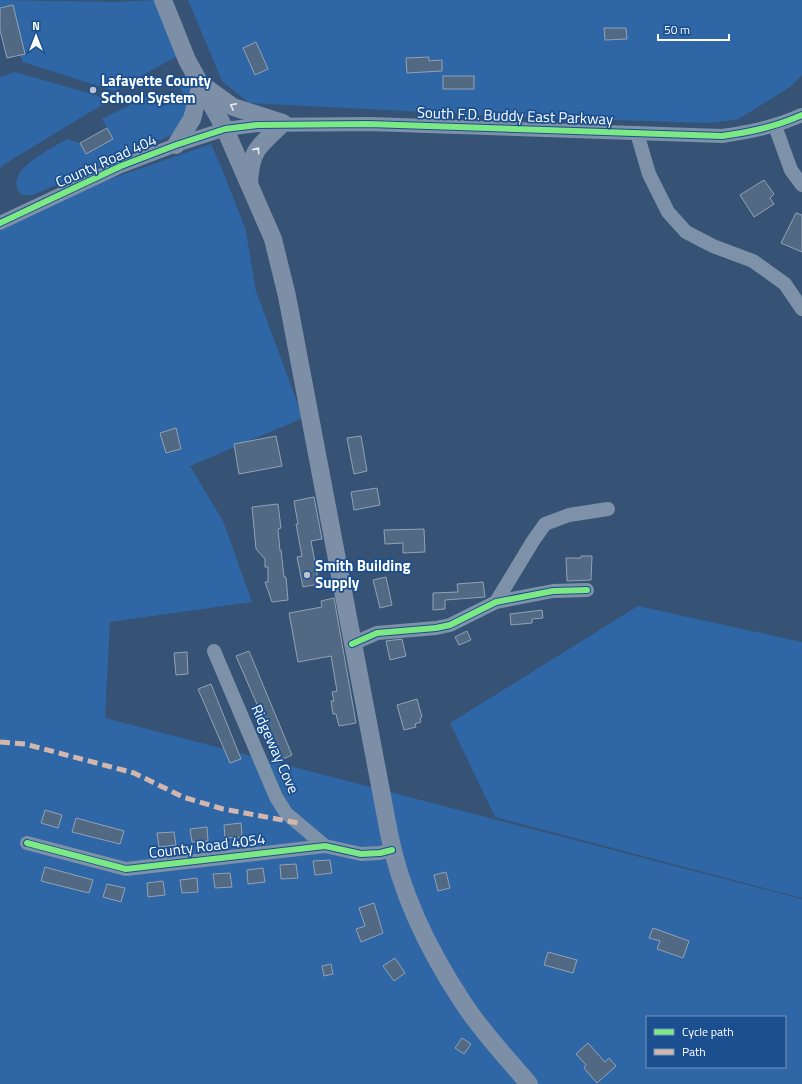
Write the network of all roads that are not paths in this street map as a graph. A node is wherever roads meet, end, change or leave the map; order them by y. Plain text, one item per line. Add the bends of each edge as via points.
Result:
1 (163, 0) edge
2 (200, 84) junction
3 (802, 115) edge
4 (283, 123) junction
5 (775, 126) junction
6 (224, 129) junction
7 (637, 133) junction
8 (176, 145) junction
9 (249, 185) junction
10 (802, 185) edge
11 (0, 223) edge
12 (802, 309) edge
13 (608, 509) dead end
14 (587, 590) dead end
15 (496, 602) junction
16 (352, 644) junction
17 (214, 651) dead end
18 (27, 843) dead end
19 (324, 846) junction
20 (392, 850) junction
21 (529, 1084) edge

1 - 2 main road via 187,60
4 -> 2 main road via 233,108
2 - 6 main road
2 - 8 main road via 192,119
3 - 5 street, South F.D. Buddy East Parkway
4 - 6 street, South F.D. Buddy East Parkway
4 - 7 street, South F.D. Buddy East Parkway
9 -> 4 main road via 250,163 254,153
5 - 7 street, South F.D. Buddy East Parkway via 722,136
5 - 10 street via 791,170
6 - 8 street, County Road 404
6 - 9 main road
7 - 12 street via 649,174 668,212 686,232 713,246 753,261 785,284
8 - 11 street, County Road 404 via 121,166
9 - 16 main road via 273,239 287,296
13 - 15 street via 569,515 545,524
14 - 15 street via 553,591
15 - 16 street via 450,625 377,633
16 - 20 main road
17 - 19 street, Ridgeway Cove via 276,797 286,813
18 - 19 street, County Road 4054 via 126,869
19 - 20 street, County Road 4054 via 361,854
20 - 21 main road via 424,936 452,985 492,1043

